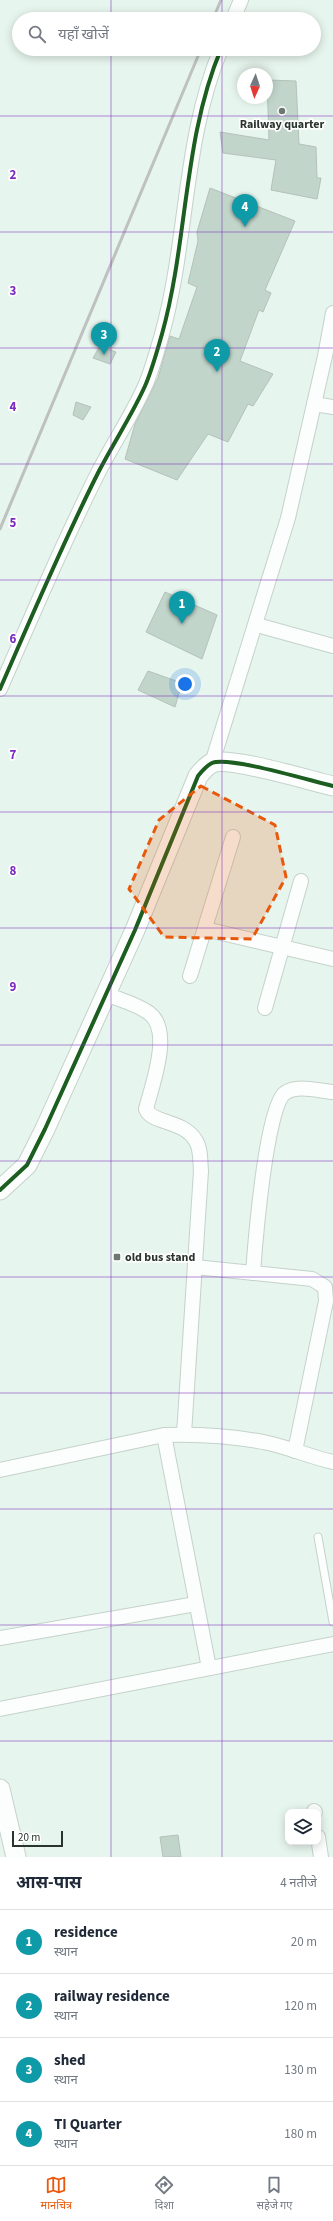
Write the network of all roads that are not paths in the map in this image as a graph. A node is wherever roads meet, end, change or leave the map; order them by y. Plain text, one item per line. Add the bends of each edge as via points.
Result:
1 (241, 0) edge
2 (236, 12) edge
3 (217, 56) edge
4 (333, 313) edge
5 (314, 404) junction
6 (333, 407) edge
7 (257, 626) junction
8 (333, 646) edge
9 (0, 689) edge
10 (212, 763) junction
11 (333, 786) edge
12 (233, 837) dead end
13 (301, 881) dead end
14 (205, 929) junction
15 (281, 947) junction
16 (333, 959) edge
17 (190, 976) dead end
18 (106, 994) junction
19 (265, 1008) dead end
20 (333, 1092) edge
21 (0, 1190) edge
22 (195, 1267) junction
23 (253, 1273) junction
24 (184, 1434) junction
25 (164, 1435) junction
26 (295, 1451) junction
27 (333, 1462) edge
28 (0, 1470) edge
29 (318, 1537) dead end
30 (196, 1604) junction
31 (333, 1622) edge
32 (0, 1638) edge
33 (333, 1644) edge
34 (209, 1668) junction
35 (0, 1709) edge
36 (0, 1789) edge
37 (319, 1845) edge
38 (16, 1857) edge
39 (321, 1857) edge

1 - 2 street
3 - 9 street via 198,124 171,296 145,386 100,470
4 - 5 street
5 - 6 street
5 - 7 street via 288,518
7 - 8 street
7 - 10 street
10 - 11 street via 234,762
10 - 18 street via 198,776
12 - 14 street
13 - 15 street
14 - 15 street
14 - 17 street
15 - 16 street
15 - 19 street
18 - 21 street via 27,1165
18 - 22 street via 148,1012 157,1020 161,1032 160,1050 146,1109 152,1118 188,1130 196,1141 201,1171
20 - 23 street via 292,1090 284,1093 278,1102 264,1166
22 - 23 street
22 - 24 street
23 - 26 street via 312,1279 321,1283 326,1293
24 - 25 street
24 - 26 street via 229,1436
25 - 28 street
25 - 30 street
26 - 27 street
29 - 31 lane
30 - 32 street
30 - 34 street
33 - 34 street
34 - 35 street
36 - 38 street
37 - 39 street

